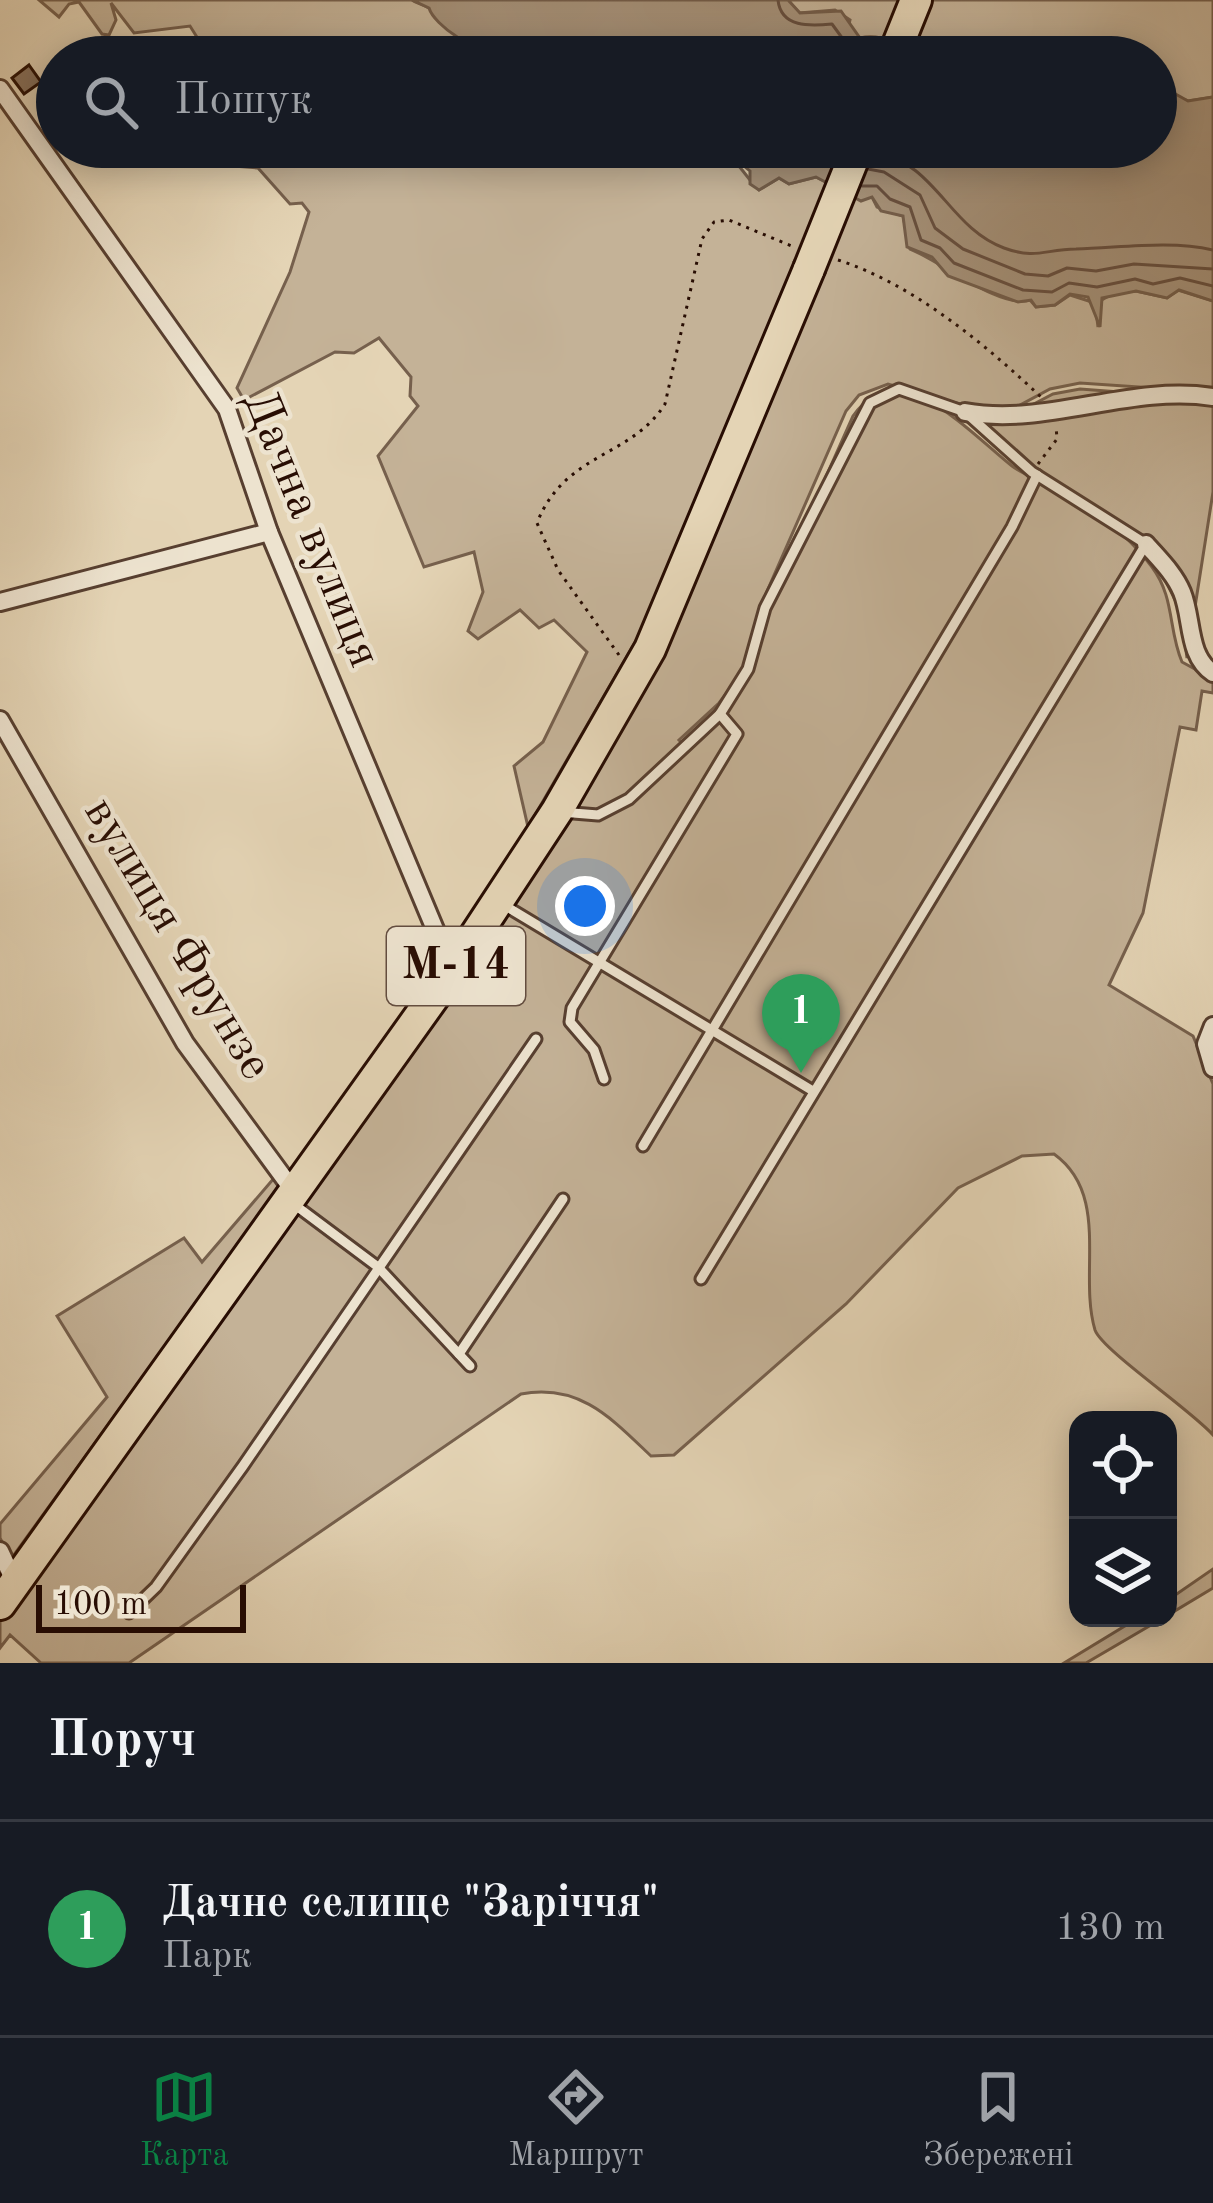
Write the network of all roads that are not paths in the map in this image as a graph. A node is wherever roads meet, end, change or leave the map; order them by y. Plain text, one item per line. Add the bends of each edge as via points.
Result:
1 (0, 89) edge
2 (36, 140) edge
3 (56, 168) edge
4 (849, 168) edge
5 (1213, 397) edge
6 (964, 412) junction
7 (1037, 475) junction
8 (269, 532) junction
9 (1146, 544) junction
10 (0, 602) edge
11 (1213, 673) edge
12 (720, 714) junction
13 (0, 720) edge
14 (557, 811) junction
15 (500, 903) junction
16 (604, 961) junction
17 (452, 971) junction
18 (1213, 1026) edge
19 (712, 1030) junction
20 (536, 1039) dead end
21 (1213, 1068) edge
22 (604, 1078) dead end
23 (813, 1090) junction
24 (643, 1146) dead end
25 (293, 1198) junction
26 (563, 1199) dead end
27 (378, 1267) junction
28 (701, 1279) dead end
29 (459, 1354) junction
30 (470, 1366) dead end
31 (0, 1551) edge
32 (8, 1594) edge
33 (129, 1613) dead end

1 - 2 street, Дачна вулиця
3 - 8 street, Дачна вулиця via 227,410
4 - 14 highway, М-14, bridge via 650,649
5 - 6 street via 1095,401 999,418
6 - 7 lane
6 - 12 lane via 899,389 870,403
7 - 9 lane
7 - 19 lane
8 - 10 street
8 - 17 street, Дачна вулиця
9 - 11 street via 1179,585 1194,651
9 - 23 lane
12 - 14 lane via 629,799 598,815
12 - 16 lane via 737,734
13 - 25 street, вулиця Фрунзе via 185,1042
14 - 15 highway, М-14
15 - 16 lane
15 - 17 highway, М-14
16 - 19 lane
16 - 22 lane via 570,1022
17 - 25 highway, М-14
18 - 21 street via 1206,1044
19 - 23 lane
19 - 24 lane
20 - 27 lane
23 - 28 lane
25 - 27 lane
25 - 32 highway, М-14
26 - 29 lane
27 - 29 lane
27 - 33 lane via 156,1587
29 - 30 lane
31 - 32 street

